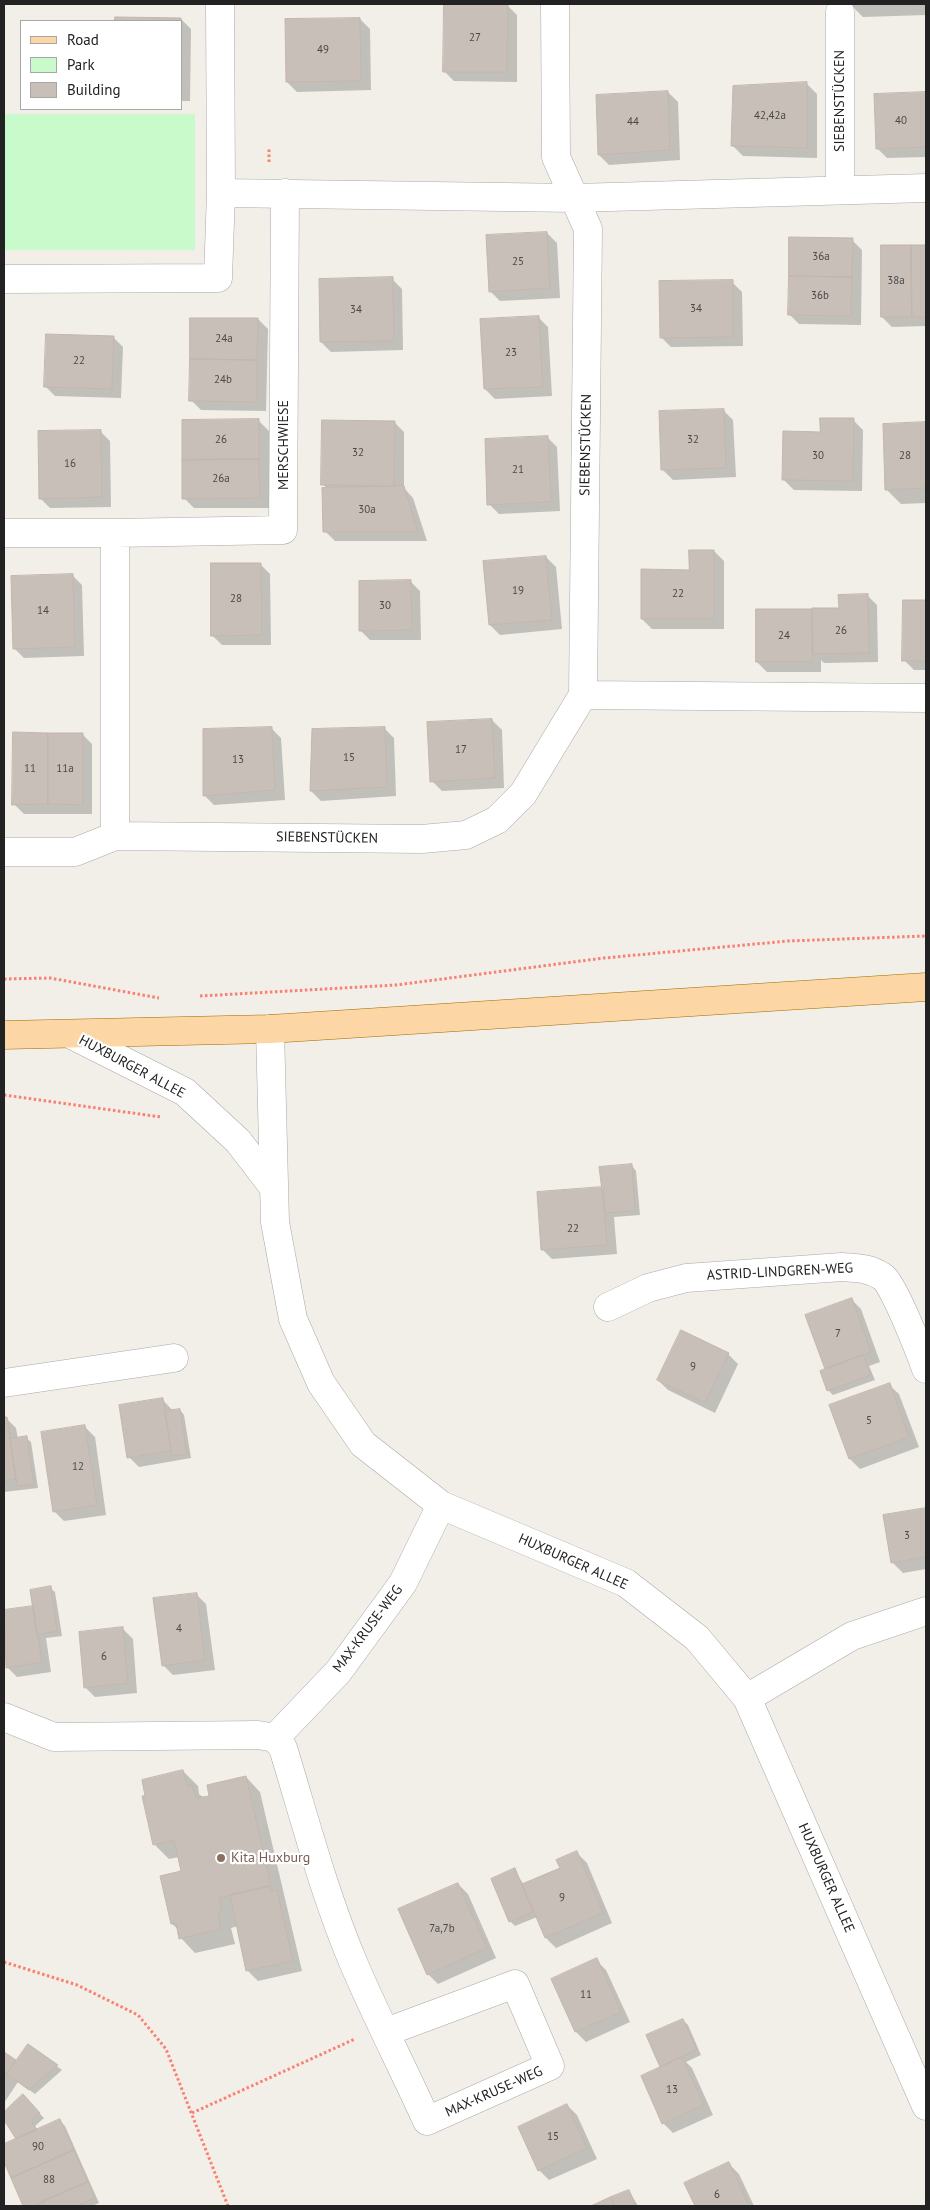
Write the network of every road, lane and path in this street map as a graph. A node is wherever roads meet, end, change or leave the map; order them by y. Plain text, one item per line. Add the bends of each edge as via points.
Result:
1 (220, 4) edge
2 (555, 4) edge
3 (840, 12) dead end
4 (926, 188) edge
5 (840, 190) junction
6 (221, 193) junction
7 (285, 193) junction
8 (575, 198) junction
9 (4, 279) edge
10 (4, 533) edge
11 (115, 533) junction
12 (583, 695) junction
13 (926, 698) edge
14 (115, 836) junction
15 (4, 852) edge
16 (926, 936) edge
17 (4, 979) edge
18 (926, 987) edge
19 (191, 996) dead end
20 (161, 998) dead end
21 (270, 1029) junction
22 (70, 1034) junction
23 (4, 1035) edge
24 (4, 1095) edge
25 (164, 1118) dead end
26 (274, 1188) junction
27 (608, 1307) dead end
28 (174, 1358) dead end
29 (926, 1369) edge
30 (4, 1383) edge
31 (441, 1505) junction
32 (926, 1611) edge
33 (747, 1698) junction
34 (4, 1717) edge
35 (275, 1738) junction
36 (4, 1962) edge
37 (384, 2029) junction
38 (926, 2106) edge
39 (192, 2113) junction
40 (228, 2206) edge

1 - 6 street
2 - 8 street, SIEBENSTÜCKEN via 556,156
3 - 5 street, SIEBENSTÜCKEN
4 - 5 street
5 - 8 street
6 - 7 street
6 - 9 street via 218,278
7 - 8 street
7 - 11 street, MERSCHWIESE via 284,530
8 - 12 street, SIEBENSTÜCKEN via 588,229
10 - 11 street, MERSCHWIESE
11 - 14 street
12 - 13 street
12 - 14 street, SIEBENSTÜCKEN via 523,794 497,820 466,835 422,839
14 - 15 street, SIEBENSTÜCKEN via 75,852
16 - 19 path via 788,941 604,958 396,985
17 - 20 path via 50,978
18 - 21 main road
21 - 22 main road
21 - 26 street, HUXBURGER ALLEE
22 - 23 main road
22 - 26 street, HUXBURGER ALLEE via 185,1092 238,1141
24 - 25 path
26 - 31 street, HUXBURGER ALLEE via 275,1222 293,1319 321,1383 363,1444
27 - 29 street, ASTRID-LINDGREN-WEG via 648,1288 686,1278 867,1268 885,1278
28 - 30 street
31 - 33 street, HUXBURGER ALLEE via 626,1583 697,1638
31 - 35 street, MAX-KRUSE-WEG via 403,1583 338,1672
32 - 33 street via 852,1636
33 - 38 street, HUXBURGER ALLEE
34 - 35 street via 54,1737 258,1735
35 - 37 street, MAX-KRUSE-WEG via 284,1748 319,1868 353,1962
36 - 39 path via 77,1985 138,2015 166,2049
37 - 37 street, MAX-KRUSE-WEG via 427,2121 550,2066 515,1984
37 - 39 path
39 - 40 path

